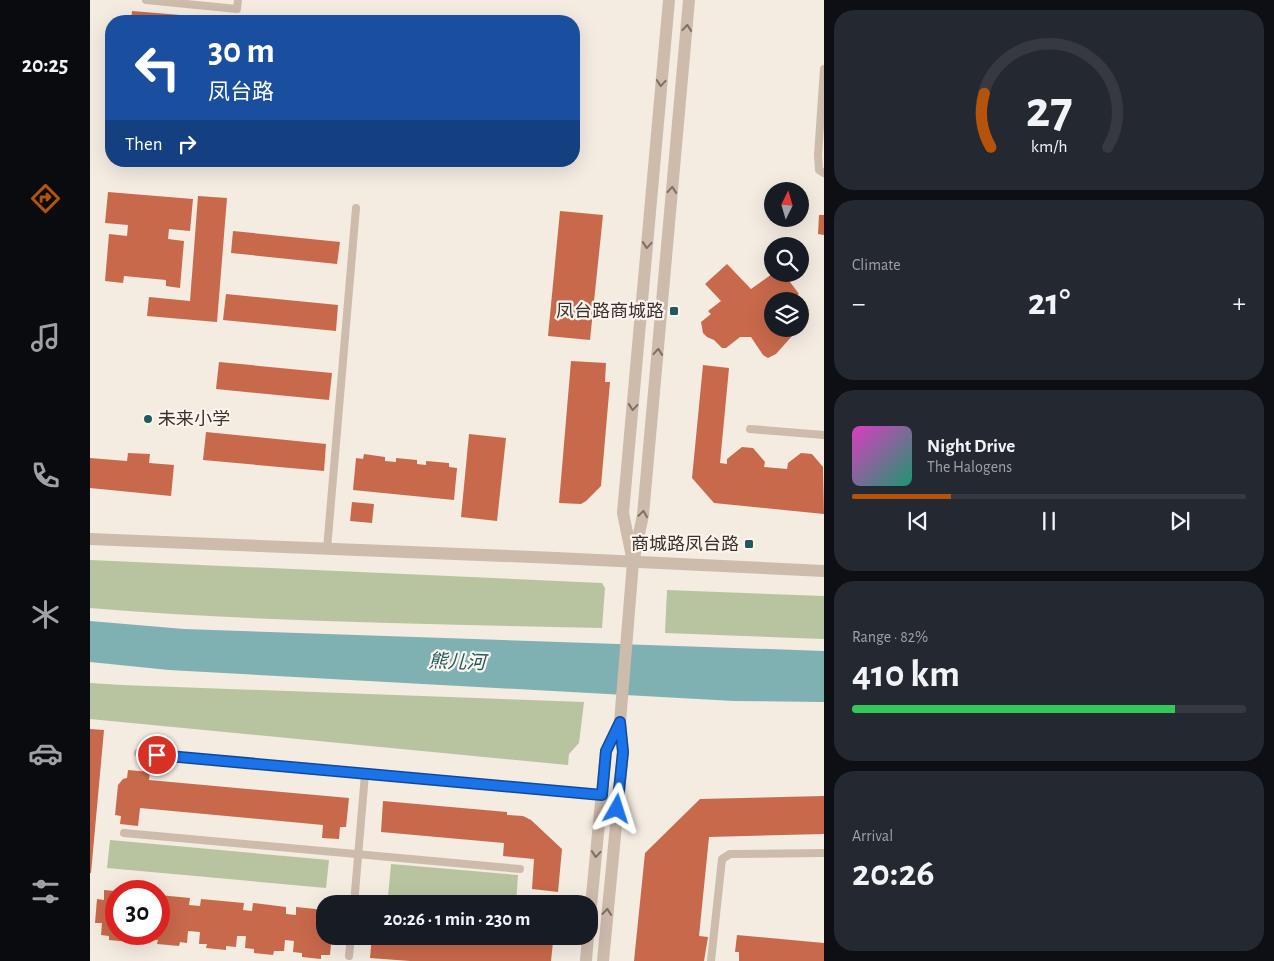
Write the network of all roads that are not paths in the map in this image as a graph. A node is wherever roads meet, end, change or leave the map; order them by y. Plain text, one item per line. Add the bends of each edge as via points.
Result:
1 (146, 0) edge
2 (238, 0) edge
3 (669, 0) edge
4 (689, 0) edge
5 (824, 69) edge
6 (824, 173) edge
7 (356, 208) dead end
8 (750, 429) dead end
9 (824, 435) edge
10 (90, 538) edge
11 (327, 548) junction
12 (633, 562) junction
13 (824, 571) edge
14 (620, 722) junction
15 (138, 753) dead end
16 (365, 774) junction
17 (602, 795) junction
18 (124, 833) dead end
19 (358, 854) junction
20 (824, 854) edge
21 (520, 869) dead end
22 (355, 895) edge
23 (592, 895) edge
24 (350, 945) edge
25 (587, 945) edge
26 (349, 956) dead end
27 (586, 961) edge
28 (603, 961) edge
29 (711, 961) edge

1 - 2 lane via 237,9
3 -> 12 street via 623,513
12 -> 4 street via 643,515
5 - 6 lane via 818,154 819,170
7 - 11 lane
8 - 9 lane
10 - 11 street
11 - 12 street
12 - 13 street
12 - 14 street
14 - 17 street via 606,751
28 -> 14 street via 623,752
15 - 16 lane
16 - 17 lane
16 - 19 lane
17 -> 23 street
18 - 19 lane
19 - 21 lane
19 - 22 lane
20 - 29 lane via 730,854 722,859
24 - 26 lane
25 - 27 street

